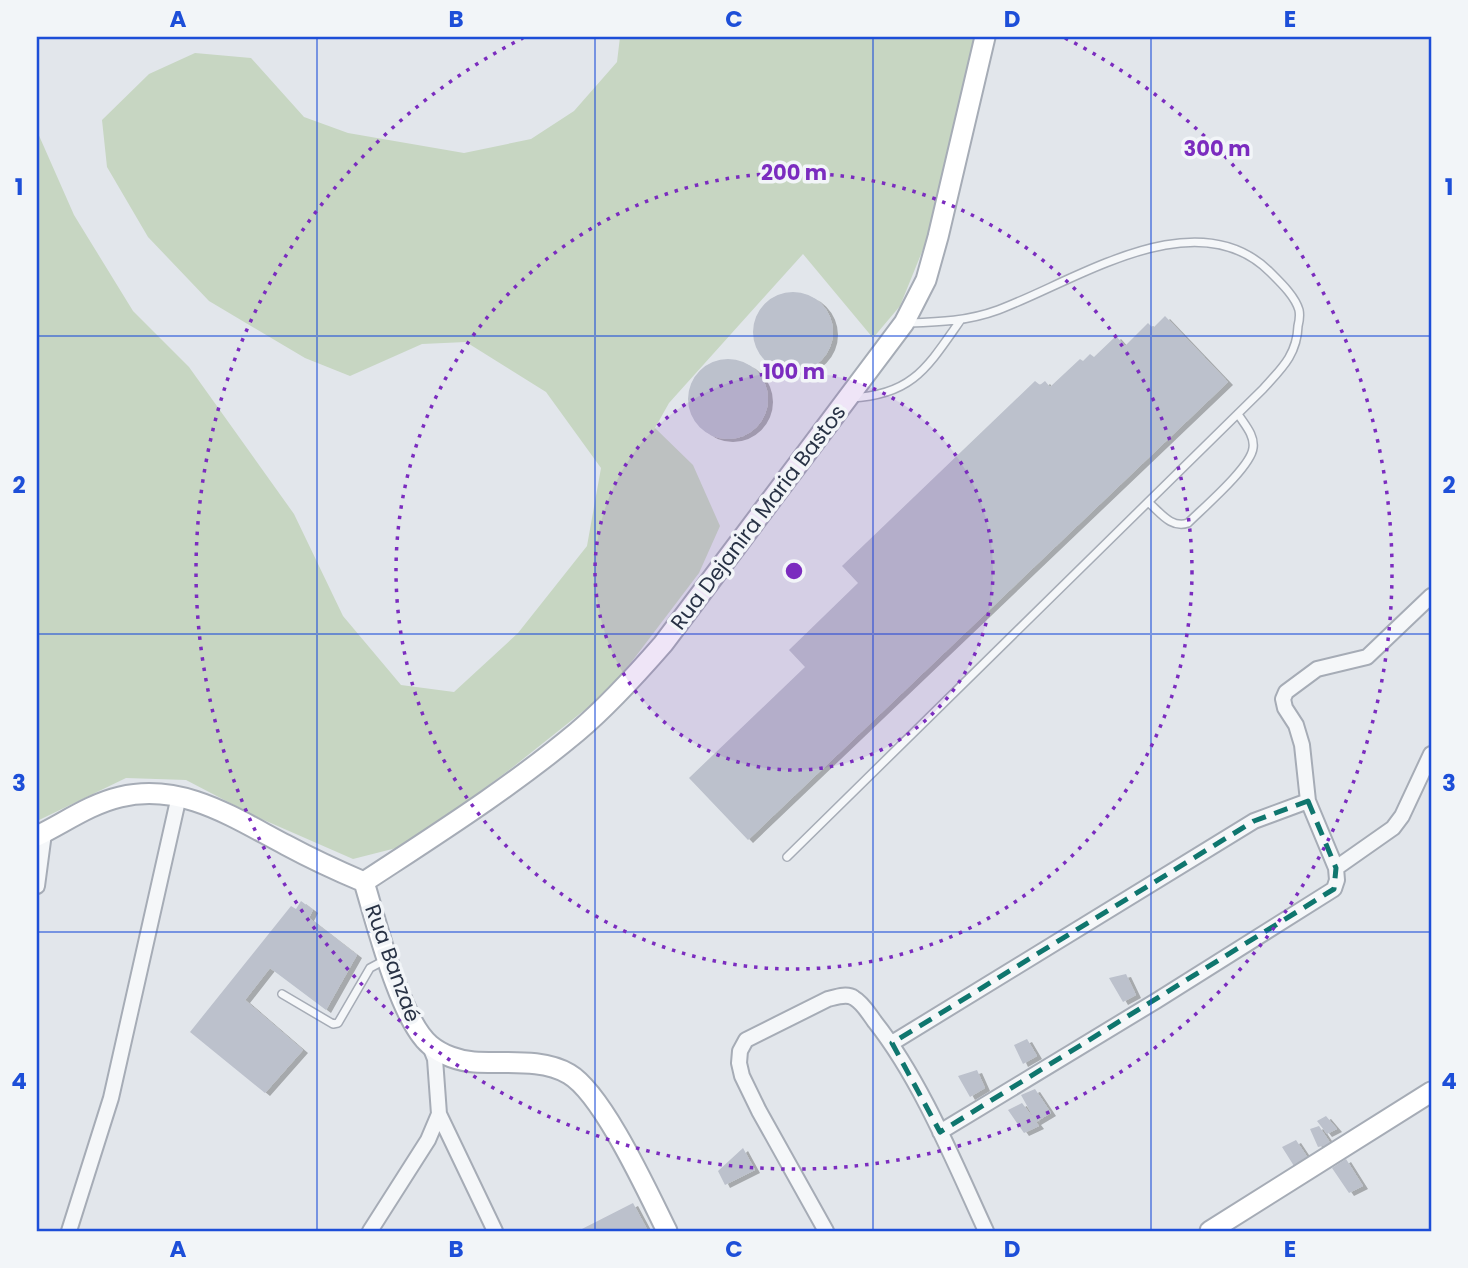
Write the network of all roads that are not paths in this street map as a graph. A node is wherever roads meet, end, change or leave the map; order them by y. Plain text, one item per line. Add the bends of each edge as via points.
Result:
1 (985, 37) edge
2 (960, 321) junction
3 (904, 323) junction
4 (847, 398) junction
5 (1238, 414) junction
6 (1149, 502) junction
7 (1431, 596) edge
8 (1431, 754) edge
9 (179, 796) junction
10 (1308, 801) junction
11 (40, 834) edge
12 (787, 857) dead end
13 (1336, 868) junction
14 (364, 883) junction
15 (37, 886) edge
16 (387, 959) junction
17 (282, 994) dead end
18 (892, 1043) junction
19 (429, 1044) junction
20 (1431, 1092) edge
21 (439, 1114) junction
22 (940, 1132) junction
23 (69, 1231) edge
24 (370, 1231) edge
25 (495, 1231) edge
26 (667, 1231) edge
27 (826, 1231) edge
28 (986, 1231) edge
29 (1210, 1231) edge

1 - 3 main road, Rua Dejanira Maria Bastos via 926,280
2 - 3 lane
2 - 4 lane via 941,349 904,387 877,397
2 - 5 lane via 997,311 1144,248 1192,241 1229,246 1258,259 1282,283 1299,311 1297,342 1283,366
3 - 4 main road, Rua Dejanira Maria Bastos
4 - 14 main road, Rua Dejanira Maria Bastos via 663,644 626,686 516,781
5 - 6 lane
5 - 6 lane via 1252,436 1253,449 1245,466 1188,523 1172,523
6 - 12 lane
7 - 10 street via 1367,657 1317,669 1286,692 1285,708 1302,745
8 - 13 street via 1393,828
9 - 11 main road via 117,797
9 - 14 main road via 210,805
9 - 23 street via 111,1098
10 - 13 street
10 - 18 street via 1254,821
11 - 15 street
13 - 22 street via 1334,889
14 - 16 main road, Rua Banzaé
16 - 17 lane via 370,968 338,1023
16 - 19 main road, Rua Banzaé via 404,1003
18 - 22 street
18 - 27 street via 853,996 842,996 746,1040 740,1051 742,1076
19 - 21 street via 435,1059
19 - 26 main road, Rua Banzaé via 470,1062 538,1064 570,1074 601,1110
20 - 29 main road
21 - 24 street via 428,1140
21 - 25 street
22 - 28 street

